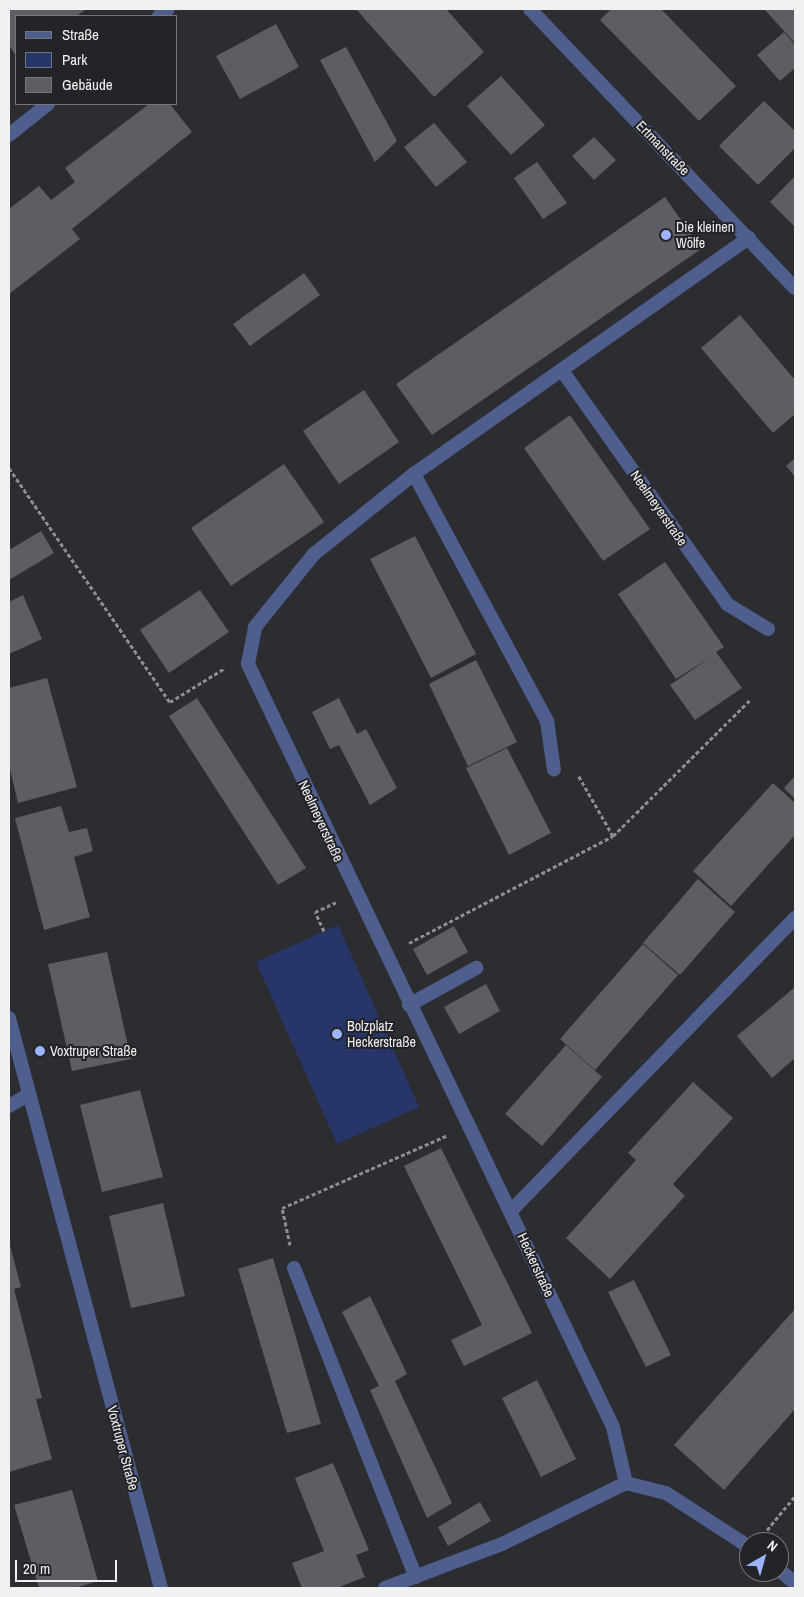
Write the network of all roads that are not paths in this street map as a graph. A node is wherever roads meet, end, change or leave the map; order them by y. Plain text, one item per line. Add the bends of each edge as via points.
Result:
1 (530, 9) edge
2 (47, 105) edge
3 (9, 135) edge
4 (749, 238) junction
5 (795, 288) edge
6 (563, 372) junction
7 (414, 474) junction
8 (768, 629) dead end
9 (554, 770) road end
10 (795, 918) edge
11 (476, 968) dead end
12 (409, 1005) junction
13 (9, 1018) edge
14 (28, 1095) junction
15 (9, 1106) edge
16 (510, 1212) junction
17 (294, 1268) road end
18 (626, 1483) junction
19 (739, 1540) edge
20 (416, 1577) junction
21 (161, 1588) edge
22 (385, 1588) edge

1 - 4 street, Ertmanstraße
2 - 3 street
4 - 5 street, Ertmanstraße
4 - 6 street
6 - 7 street
6 - 8 street, Neelmeyerstraße via 727,604
7 - 9 street via 547,721
7 - 12 street, Neelmeyerstraße via 314,554 255,627 248,664
10 - 16 street
11 - 12 street
12 - 16 street, Neelmeyerstraße
13 - 14 street, Voxtruper Straße
14 - 15 street
14 - 21 street, Voxtruper Straße
16 - 18 street, Heckerstraße via 613,1427
17 - 20 street
18 - 19 street via 666,1492
18 - 20 street via 502,1544
20 - 22 street

